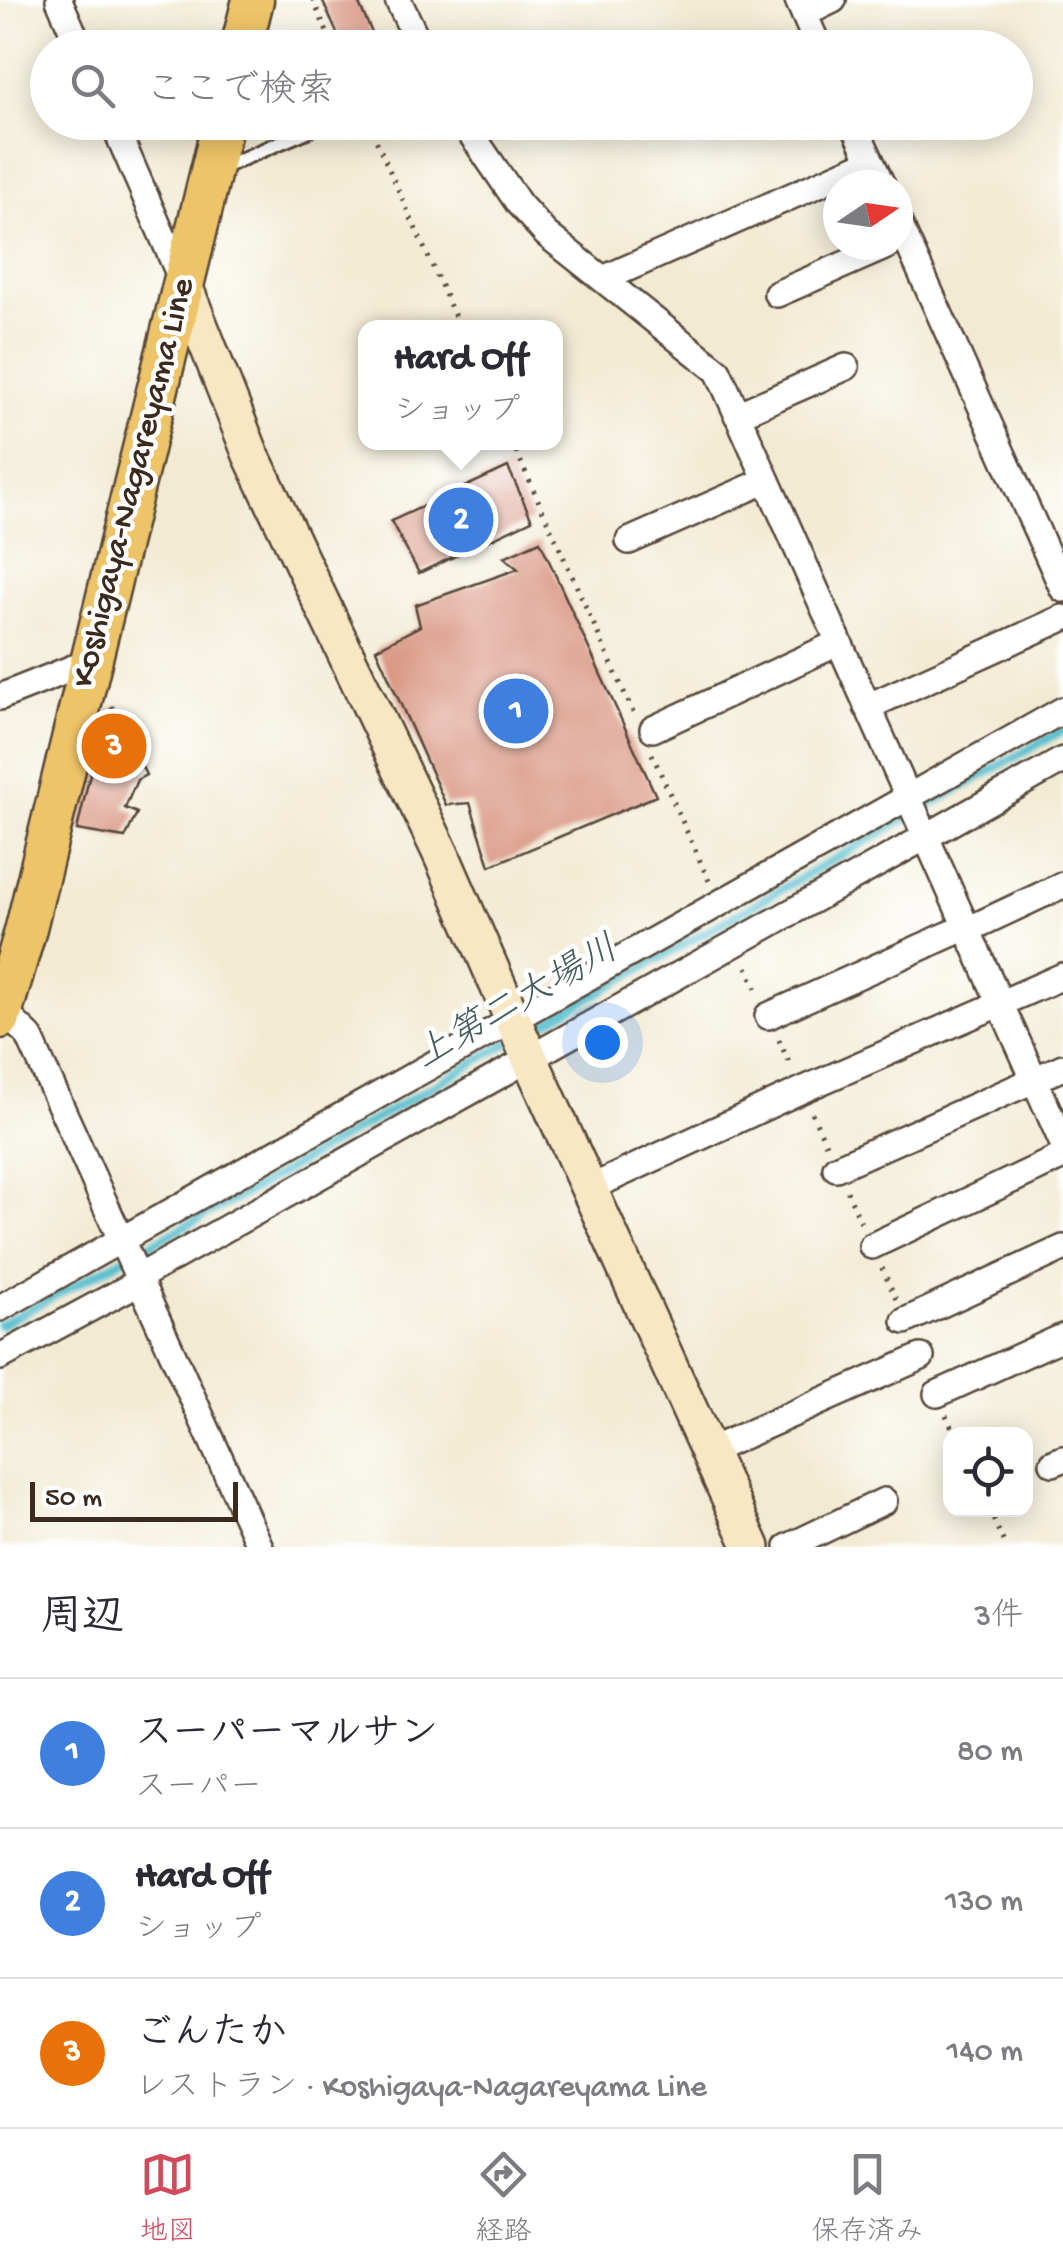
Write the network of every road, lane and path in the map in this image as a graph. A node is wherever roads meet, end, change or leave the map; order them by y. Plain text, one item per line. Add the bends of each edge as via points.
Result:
1 (59, 0) edge
2 (253, 0) edge
3 (313, 0) edge
4 (398, 0) edge
5 (833, 0) edge
6 (801, 7) edge
7 (72, 30) edge
8 (246, 30) edge
9 (326, 30) edge
10 (412, 30) edge
11 (811, 30) edge
12 (122, 140) edge
13 (219, 140) edge
14 (286, 140) edge
15 (376, 140) edge
16 (475, 140) edge
17 (861, 140) edge
18 (871, 161) junction
19 (875, 170) edge
20 (212, 172) junction
21 (848, 260) edge
22 (909, 260) edge
23 (604, 279) junction
24 (183, 282) junction
25 (778, 294) dead end
26 (456, 320) edge
27 (846, 367) dead end
28 (737, 415) junction
29 (516, 450) edge
30 (765, 481) junction
31 (629, 542) dead end
32 (1063, 590) edge
33 (1063, 618) edge
34 (838, 643) junction
35 (89, 672) junction
36 (0, 697) edge
37 (867, 707) junction
38 (1063, 710) edge
39 (646, 732) junction
40 (1063, 760) edge
41 (908, 798) junction
42 (926, 839) junction
43 (1063, 884) edge
44 (718, 902) junction
45 (966, 928) junction
46 (1063, 976) edge
47 (1000, 1004) junction
48 (2, 1015) edge
49 (768, 1016) dead end
50 (514, 1018) junction
51 (530, 1060) junction
52 (1063, 1067) edge
53 (1035, 1080) junction
54 (1063, 1144) edge
55 (1063, 1156) edge
56 (836, 1168) dead end
57 (590, 1188) junction
58 (122, 1238) junction
59 (872, 1246) dead end
60 (1063, 1248) edge
61 (140, 1279) junction
62 (0, 1308) edge
63 (905, 1320) dead end
64 (1063, 1338) edge
65 (0, 1357) edge
66 (921, 1357) dead end
67 (937, 1394) dead end
68 (709, 1451) junction
69 (884, 1502) dead end
70 (992, 1517) edge
71 (260, 1547) edge
72 (752, 1547) edge
73 (788, 1547) edge
74 (1006, 1547) edge

1 - 7 street
2 - 8 main road
3 - 9 path
4 - 10 street
5 - 6 street
6 - 11 street
12 - 24 street
13 - 20 main road, Koshigaya-Nagareyama Line
14 - 20 lane
15 - 26 path
16 - 23 street via 546,234
17 - 18 street
18 - 19 street
18 - 23 street
20 - 24 main road, Koshigaya-Nagareyama Line
21 - 25 street
22 - 32 street
23 - 28 street via 718,371
24 - 35 main road, Koshigaya-Nagareyama Line
24 - 50 street via 251,455
27 - 28 street
28 - 30 street
29 - 39 path
30 - 31 street
30 - 34 street
33 - 37 street
34 - 37 street
34 - 39 street
35 - 36 street via 73,668
35 - 48 main road, Koshigaya-Nagareyama Line
37 - 41 street
38 - 41 street
39 - 44 path
40 - 42 street
41 - 42 street
41 - 44 street
42 - 45 street
42 - 51 street
43 - 45 street
44 - 50 street
45 - 47 street
45 - 49 street
46 - 47 street
47 - 53 street
47 - 57 street
48 - 58 street via 30,1036
50 - 51 street
50 - 58 street
51 - 57 street
51 - 61 street
52 - 53 street
53 - 54 street
53 - 56 street
55 - 59 street
57 - 68 street
58 - 61 street
58 - 62 street
60 - 63 street
61 - 65 street
61 - 71 street
64 - 67 street
66 - 68 street
68 - 72 street
69 - 73 street
70 - 74 path

